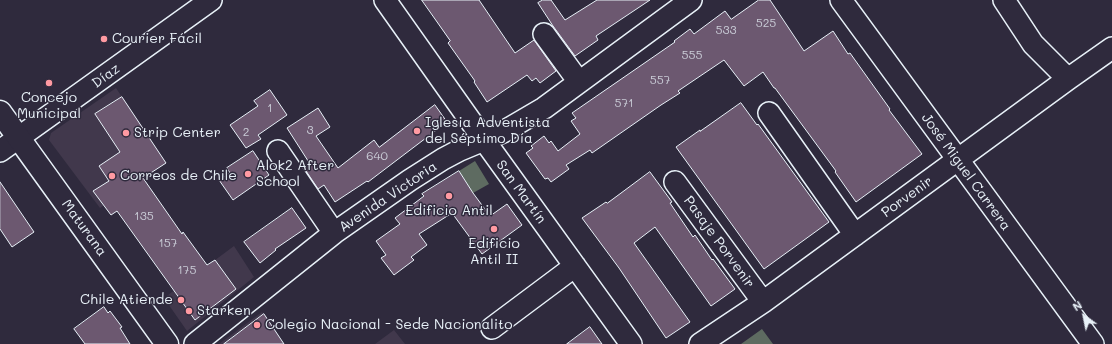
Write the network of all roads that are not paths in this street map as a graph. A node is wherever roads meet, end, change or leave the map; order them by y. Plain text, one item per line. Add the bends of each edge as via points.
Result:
1 (211, 0) edge
2 (385, 0) edge
3 (691, 0) edge
4 (840, 0) edge
5 (1004, 0) edge
6 (544, 34) dead end
7 (1112, 48) edge
8 (1068, 79) junction
9 (579, 82) junction
10 (0, 112) edge
11 (770, 113) dead end
12 (19, 138) junction
13 (484, 140) junction
14 (0, 151) edge
15 (278, 151) dead end
16 (957, 160) junction
17 (675, 182) dead end
18 (334, 233) junction
19 (855, 235) junction
20 (575, 266) junction
21 (763, 302) junction
22 (492, 328) dead end
23 (167, 344) edge
24 (195, 344) edge
25 (631, 344) edge
26 (700, 344) edge
27 (1093, 344) edge

1 - 12 street, Díaz
2 - 13 street, San Martín
3 - 9 street, Avenida Victoria
4 - 16 street, José Miguel Carrera
5 - 8 street via 1034,44
6 - 9 street
7 - 8 street, Porvenir
8 - 16 street, Porvenir
9 - 13 street, Avenida Victoria via 544,108
10 - 12 main road, Maturana
11 - 19 street
12 - 14 street, Díaz
12 - 23 main road, Maturana
13 - 18 street, Avenida Victoria via 443,159
13 - 20 street, San Martín
15 - 18 street
16 - 19 street, Porvenir
16 - 27 street, José Miguel Carrera
17 - 21 street, Pasaje Porvenir
18 - 24 street, Avenida Victoria
19 - 21 street, Porvenir
20 - 22 street
20 - 25 street, San Martín
21 - 26 street, Porvenir

